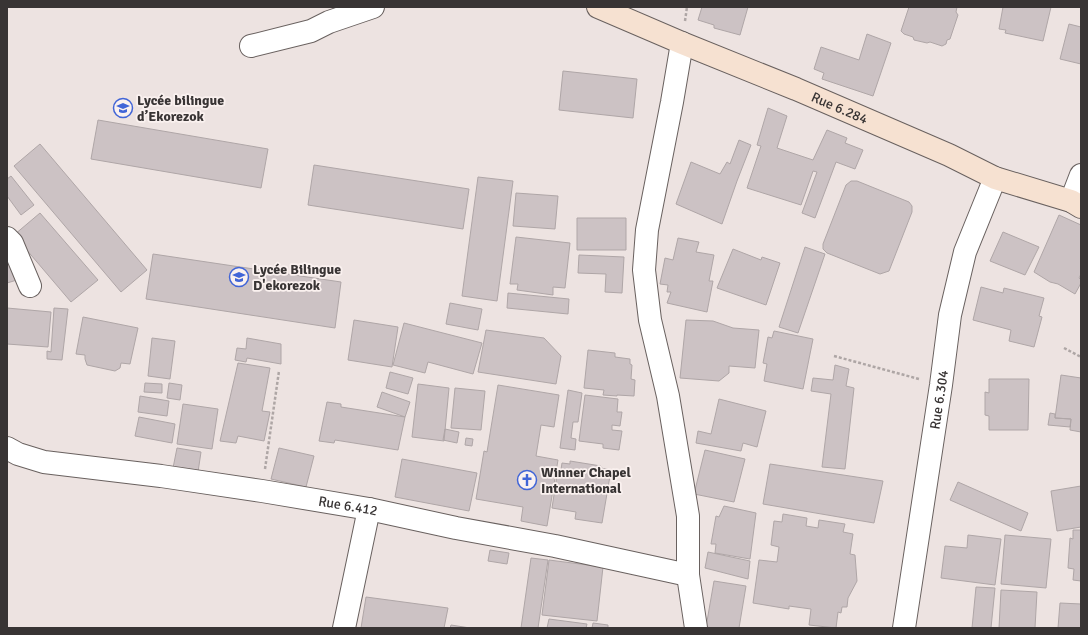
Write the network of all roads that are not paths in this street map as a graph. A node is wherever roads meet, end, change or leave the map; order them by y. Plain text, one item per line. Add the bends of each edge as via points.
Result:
1 (373, 7) edge
2 (598, 7) edge
3 (682, 43) junction
4 (251, 46) dead end
5 (1081, 175) edge
6 (995, 178) junction
7 (1076, 204) edge
8 (7, 238) edge
9 (30, 286) dead end
10 (7, 448) edge
11 (369, 509) junction
12 (688, 575) junction
13 (344, 628) edge
14 (696, 628) edge
15 (904, 628) edge

1 - 4 street via 328,22 311,31
2 - 3 street, Rue 6.284
3 - 6 street, Rue 6.284 via 796,89 949,155
3 - 12 street via 647,230 644,270 650,320 668,396 688,516
5 - 7 street
6 - 7 street, Rue 6.284
6 - 15 street, Rue 6.304 via 964,252 950,315
8 - 9 street via 12,243
10 - 11 street, Rue 6.412 via 44,462 161,476
11 - 12 street, Rue 6.412
11 - 13 street
12 - 14 street

